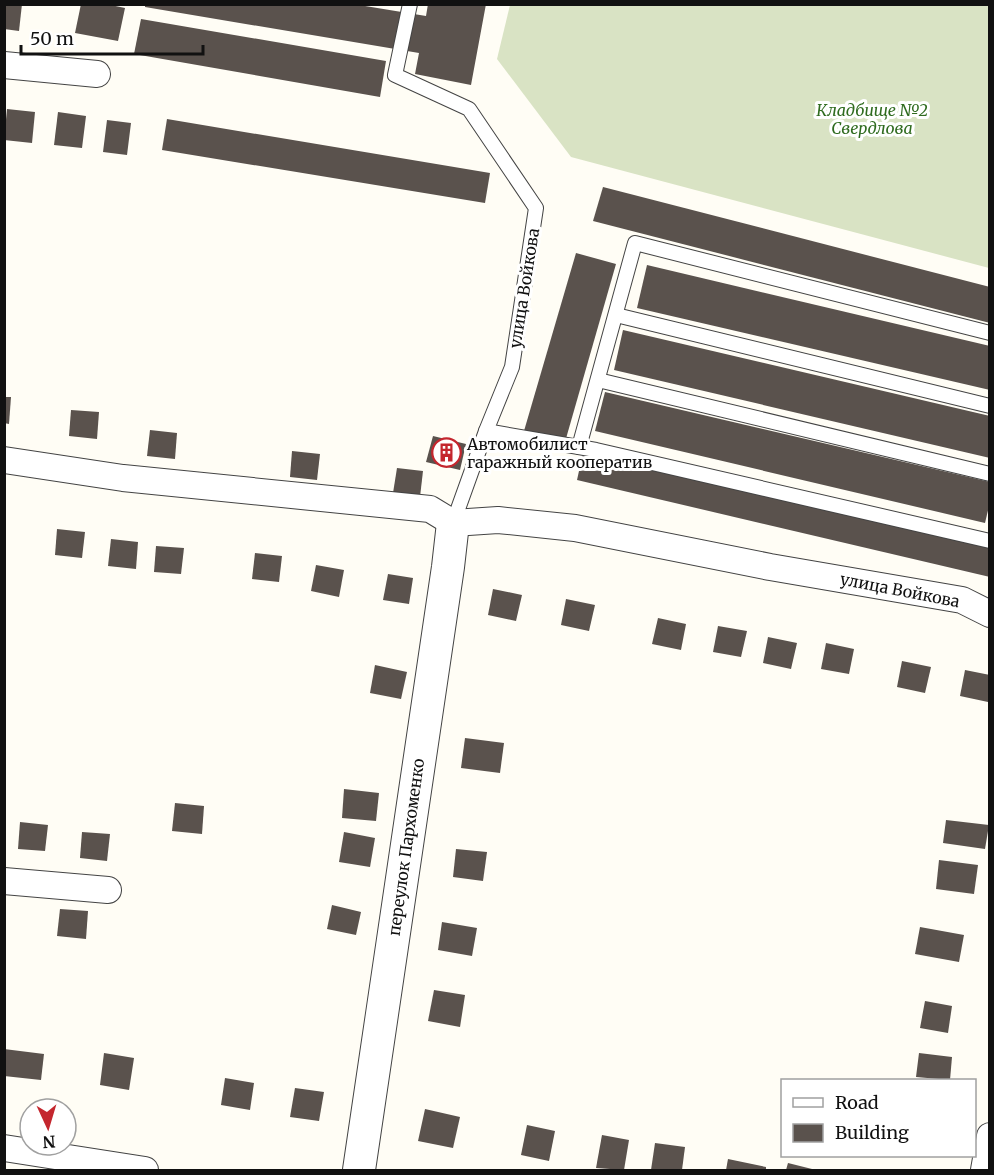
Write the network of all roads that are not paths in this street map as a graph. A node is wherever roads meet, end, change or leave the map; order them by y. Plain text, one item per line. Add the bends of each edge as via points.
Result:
1 (410, 4) edge
2 (4, 65) edge
3 (97, 74) dead end
4 (615, 315) junction
5 (990, 333) edge
6 (598, 380) junction
7 (990, 406) edge
8 (486, 430) junction
9 (579, 447) junction
10 (4, 460) edge
11 (990, 474) edge
12 (453, 523) junction
13 (990, 542) edge
14 (990, 614) edge
15 (4, 881) edge
16 (108, 890) dead end
17 (990, 1136) edge
18 (4, 1148) edge
19 (145, 1170) edge
20 (359, 1170) edge
21 (984, 1170) edge

1 - 8 lane, улица Войкова via 395,75 469,109 536,208 512,367
2 - 3 street
4 - 5 lane via 635,243
4 - 6 lane
4 - 7 lane
6 - 9 lane
6 - 11 lane
8 - 9 lane
8 - 12 lane, улица Войкова
9 - 13 lane
10 - 12 street via 123,478 430,509
12 - 14 street, улица Войкова via 498,520 575,528 962,600
12 - 20 street, переулок Пархоменко
15 - 16 street
17 - 21 street
18 - 19 street

